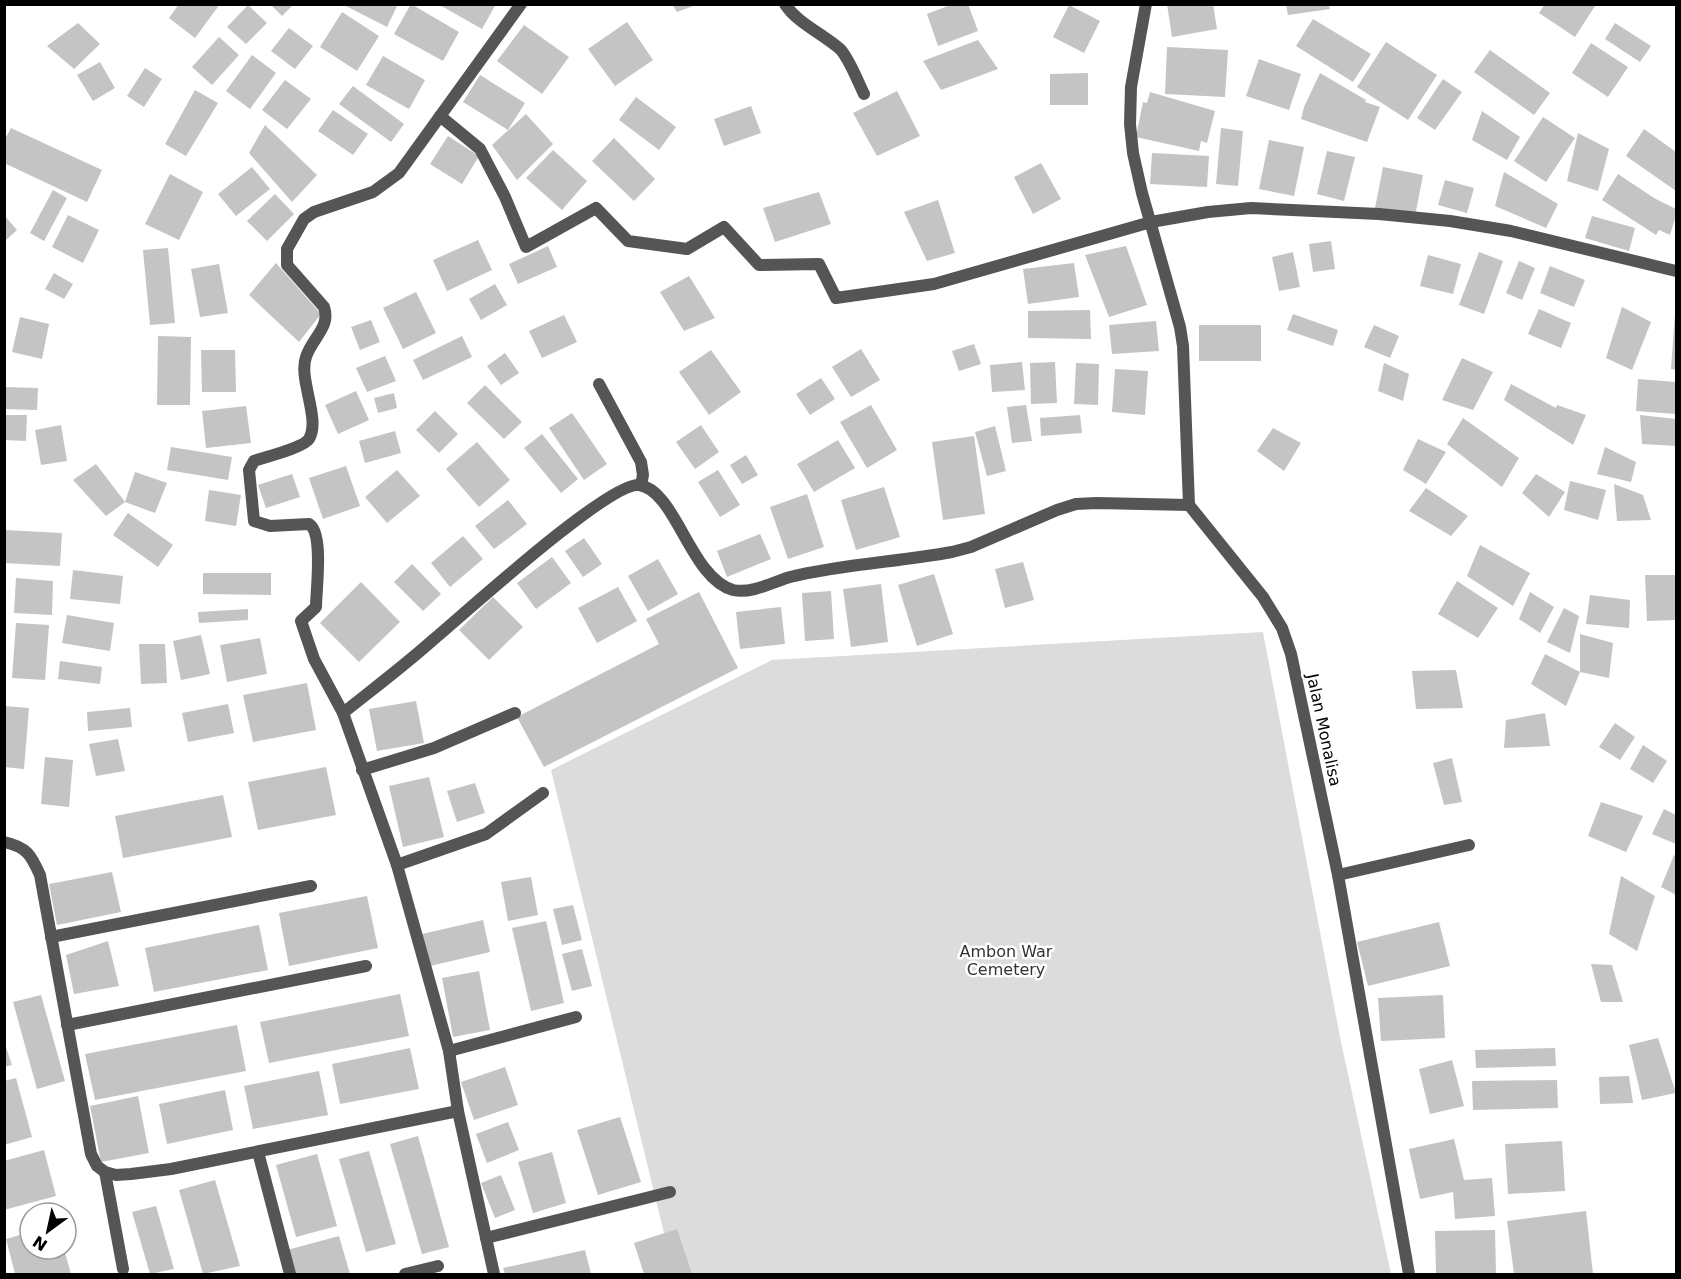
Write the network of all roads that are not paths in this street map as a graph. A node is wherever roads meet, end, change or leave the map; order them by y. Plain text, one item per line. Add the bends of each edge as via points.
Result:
1 (521, 4) edge
2 (785, 4) edge
3 (1146, 4) edge
4 (864, 94) dead end
5 (440, 116) junction
6 (1151, 222) junction
7 (1677, 271) edge
8 (599, 384) dead end
9 (641, 485) junction
10 (1189, 505) junction
11 (343, 713) junction
12 (515, 713) dead end
13 (362, 770) junction
14 (543, 793) dead end
15 (4, 842) edge
16 (1469, 845) dead end
17 (396, 865) junction
18 (1338, 875) junction
19 (311, 886) dead end
20 (51, 937) junction
21 (366, 966) dead end
22 (576, 1017) dead end
23 (67, 1025) junction
24 (449, 1051) junction
25 (458, 1111) junction
26 (258, 1152) junction
27 (105, 1173) junction
28 (670, 1191) dead end
29 (486, 1238) junction
30 (438, 1266) dead end
31 (123, 1269) dead end
32 (290, 1275) edge
33 (405, 1275) edge
34 (494, 1275) edge
35 (1409, 1275) edge

1 - 5 street
2 - 4 street via 790,13 842,51
3 - 6 street via 1131,87 1130,124 1133,153
5 - 6 street via 480,149 526,248 596,208 628,241 687,249 724,227 759,265 819,264 836,298 934,284
5 - 11 street via 399,173 374,192 314,212 304,219 287,249 287,265 327,315 303,367 312,433 305,443 250,465 254,521 270,526 309,524 316,530 315,607 301,621 314,659
6 - 7 street via 1251,208 1379,214 1511,231
6 - 10 street via 1183,346
8 - 9 street via 641,462
9 - 10 street via 665,505 706,572 718,583 735,590 750,590 826,570 952,552 1077,504
9 - 11 street via 609,495
10 - 18 street, Jalan Monalisa via 1263,597 1282,628 1291,654
11 - 13 street
12 - 13 street via 434,748
13 - 17 street
14 - 17 street via 486,834
15 - 20 street via 16,844 31,854 40,875
16 - 18 street
17 - 24 street
18 - 35 street, Jalan Monalisa
19 - 20 street
20 - 23 street
21 - 23 street
22 - 24 street
23 - 27 street via 91,1154
24 - 25 street
25 - 26 street
25 - 29 street
26 - 27 street via 171,1168
26 - 32 street
27 - 31 street
28 - 29 street
29 - 34 street
30 - 33 street

